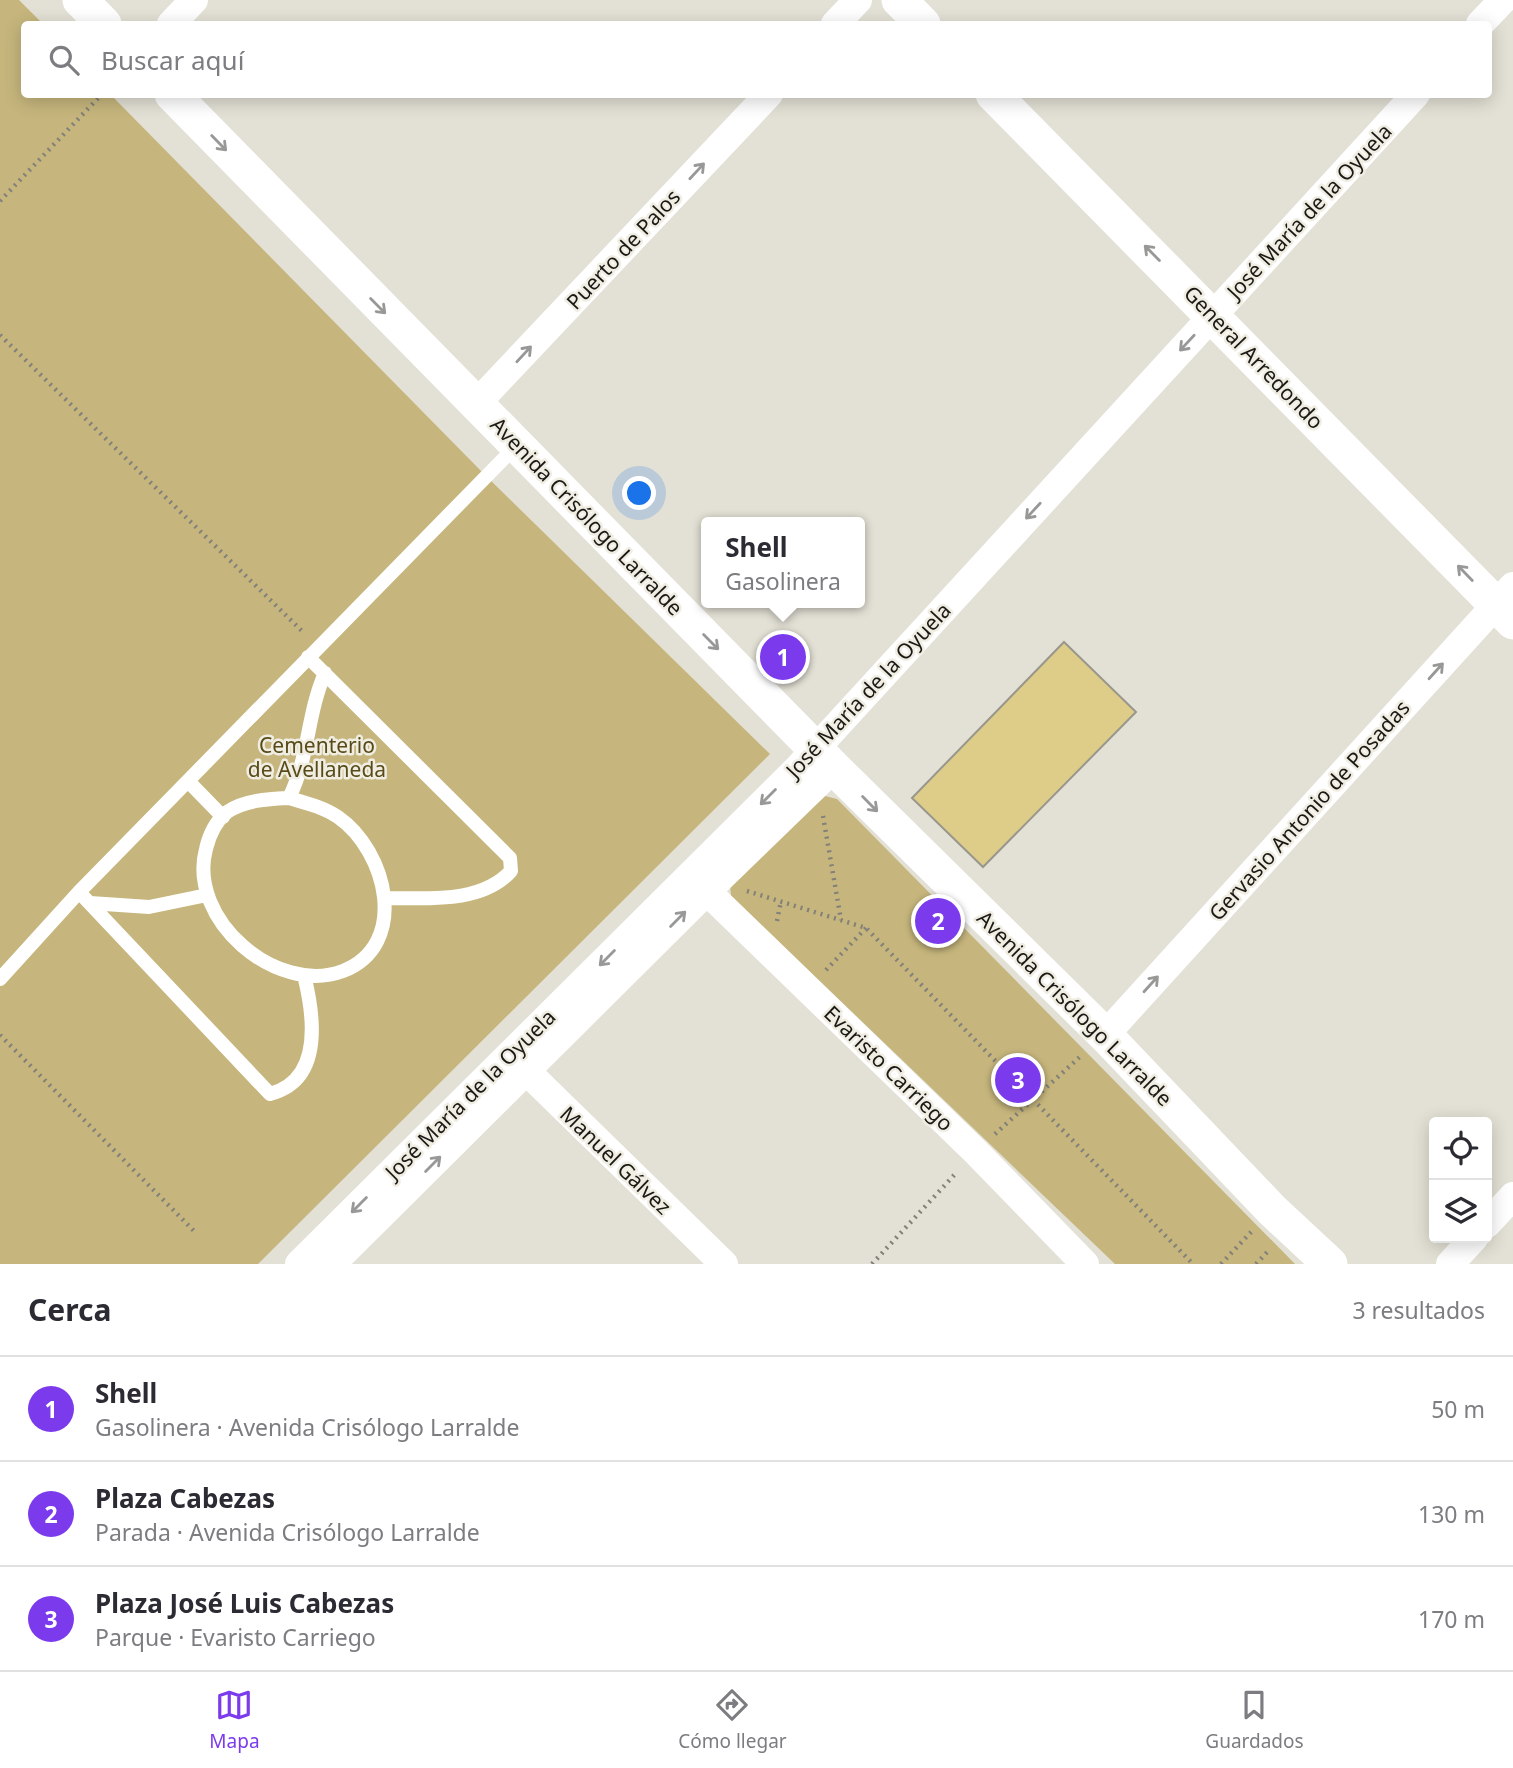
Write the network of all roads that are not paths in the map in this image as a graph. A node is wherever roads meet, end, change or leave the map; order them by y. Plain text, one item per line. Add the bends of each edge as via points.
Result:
1 (80, 0) edge
2 (194, 0) edge
3 (858, 0) edge
4 (898, 0) edge
5 (1503, 0) edge
6 (101, 21) edge
7 (174, 21) edge
8 (838, 21) edge
9 (920, 21) edge
10 (1483, 21) edge
11 (176, 98) edge
12 (765, 98) edge
13 (997, 98) edge
14 (1412, 98) edge
15 (1214, 315) junction
16 (477, 403) junction
17 (517, 445) junction
18 (1507, 604) edge
19 (313, 652) junction
20 (325, 673) junction
21 (824, 758) junction
22 (188, 780) junction
23 (289, 798) junction
24 (223, 817) junction
25 (698, 883) junction
26 (207, 895) junction
27 (84, 898) junction
28 (385, 898) junction
29 (304, 975) junction
30 (0, 979) edge
31 (1105, 1035) junction
32 (518, 1063) junction
33 (1513, 1196) edge
34 (1492, 1219) edge
35 (1469, 1243) edge
36 (337, 1255) edge
37 (299, 1264) edge
38 (724, 1264) edge
39 (1085, 1264) edge
40 (1329, 1264) edge
41 (1450, 1264) edge

1 - 6 street
2 - 7 street
3 - 8 street
4 - 9 street
5 - 10 street
11 -> 16 street, Avenida Crisólogo Larralde
16 -> 12 street, Puerto de Palos
15 -> 13 street, General Arredondo
14 - 15 street, José María de la Oyuela
18 -> 15 street, General Arredondo
15 -> 21 street, José María de la Oyuela
16 - 17 street, Avenida Crisólogo Larralde
17 - 19 lane
17 -> 21 street, Avenida Crisólogo Larralde
31 -> 18 street, Gervasio Antonio de Posadas
19 - 20 lane
19 - 22 lane
20 - 23 lane via 315,695 303,763
20 - 28 lane via 510,858 511,872 484,891
21 - 25 street, José María de la Oyuela
21 -> 31 street, Avenida Crisólogo Larralde
22 - 24 lane
22 - 27 lane
23 - 24 lane via 243,805
23 - 28 lane via 319,806 340,818 376,868
24 - 26 lane via 203,858
25 - 32 street, José María de la Oyuela
25 - 39 street, Evaristo Carriego
26 - 27 lane via 149,907
26 - 29 lane via 224,929 245,948
27 - 29 lane via 270,1094 296,1078 312,1045 312,1007
27 - 30 lane
28 - 29 lane via 384,930 358,965 334,974
31 - 40 street, Avenida Crisólogo Larralde
32 - 36 street, José María de la Oyuela
32 - 38 street, Manuel Gálvez
33 - 34 street
35 - 41 street
36 - 37 street, José María de la Oyuela

